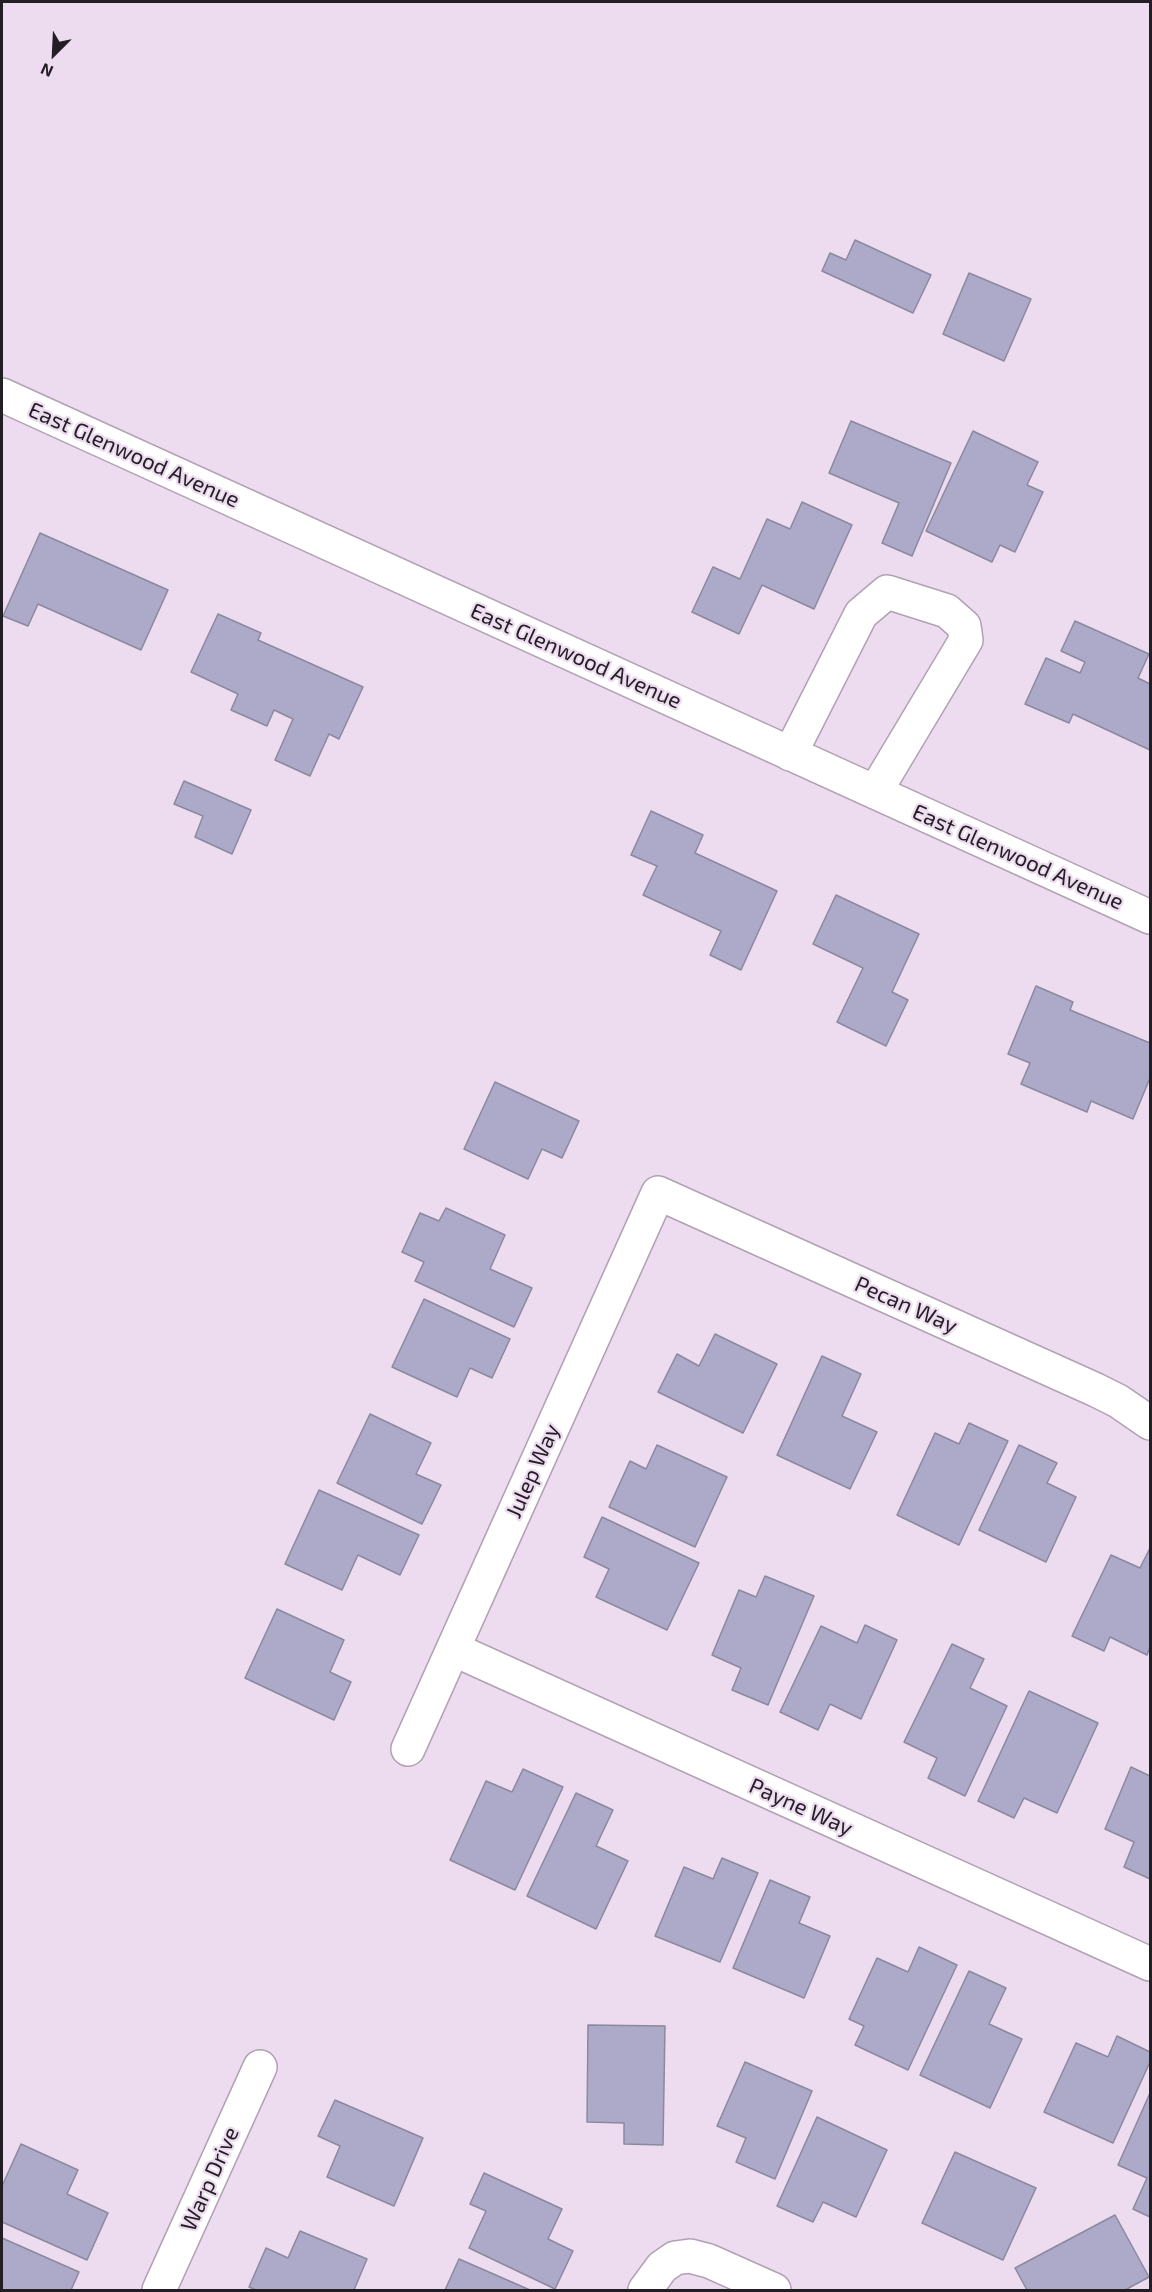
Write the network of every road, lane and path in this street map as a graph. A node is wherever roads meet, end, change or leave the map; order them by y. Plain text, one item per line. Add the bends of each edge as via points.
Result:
1 (2, 395) edge
2 (790, 754) junction
3 (875, 792) junction
4 (1150, 917) edge
5 (658, 1193) joint
6 (1150, 1423) edge
7 (453, 1649) junction
8 (408, 1749) dead end
9 (1150, 1964) edge
10 (260, 2067) dead end
11 (159, 2290) edge
12 (645, 2290) edge
13 (774, 2290) edge

1 - 2 street, East Glenwood Avenue
2 - 3 street, East Glenwood Avenue
2 - 3 street via 861,614 886,592 947,611 964,626 966,640
3 - 4 street, East Glenwood Avenue
5 - 6 street, Pecan Way via 1096,1390
5 - 7 street, Julep Way
7 - 8 street, Julep Way
7 - 9 street, Payne Way
10 - 11 street, Warp Drive
12 - 13 street via 662,2267 675,2258 690,2256

